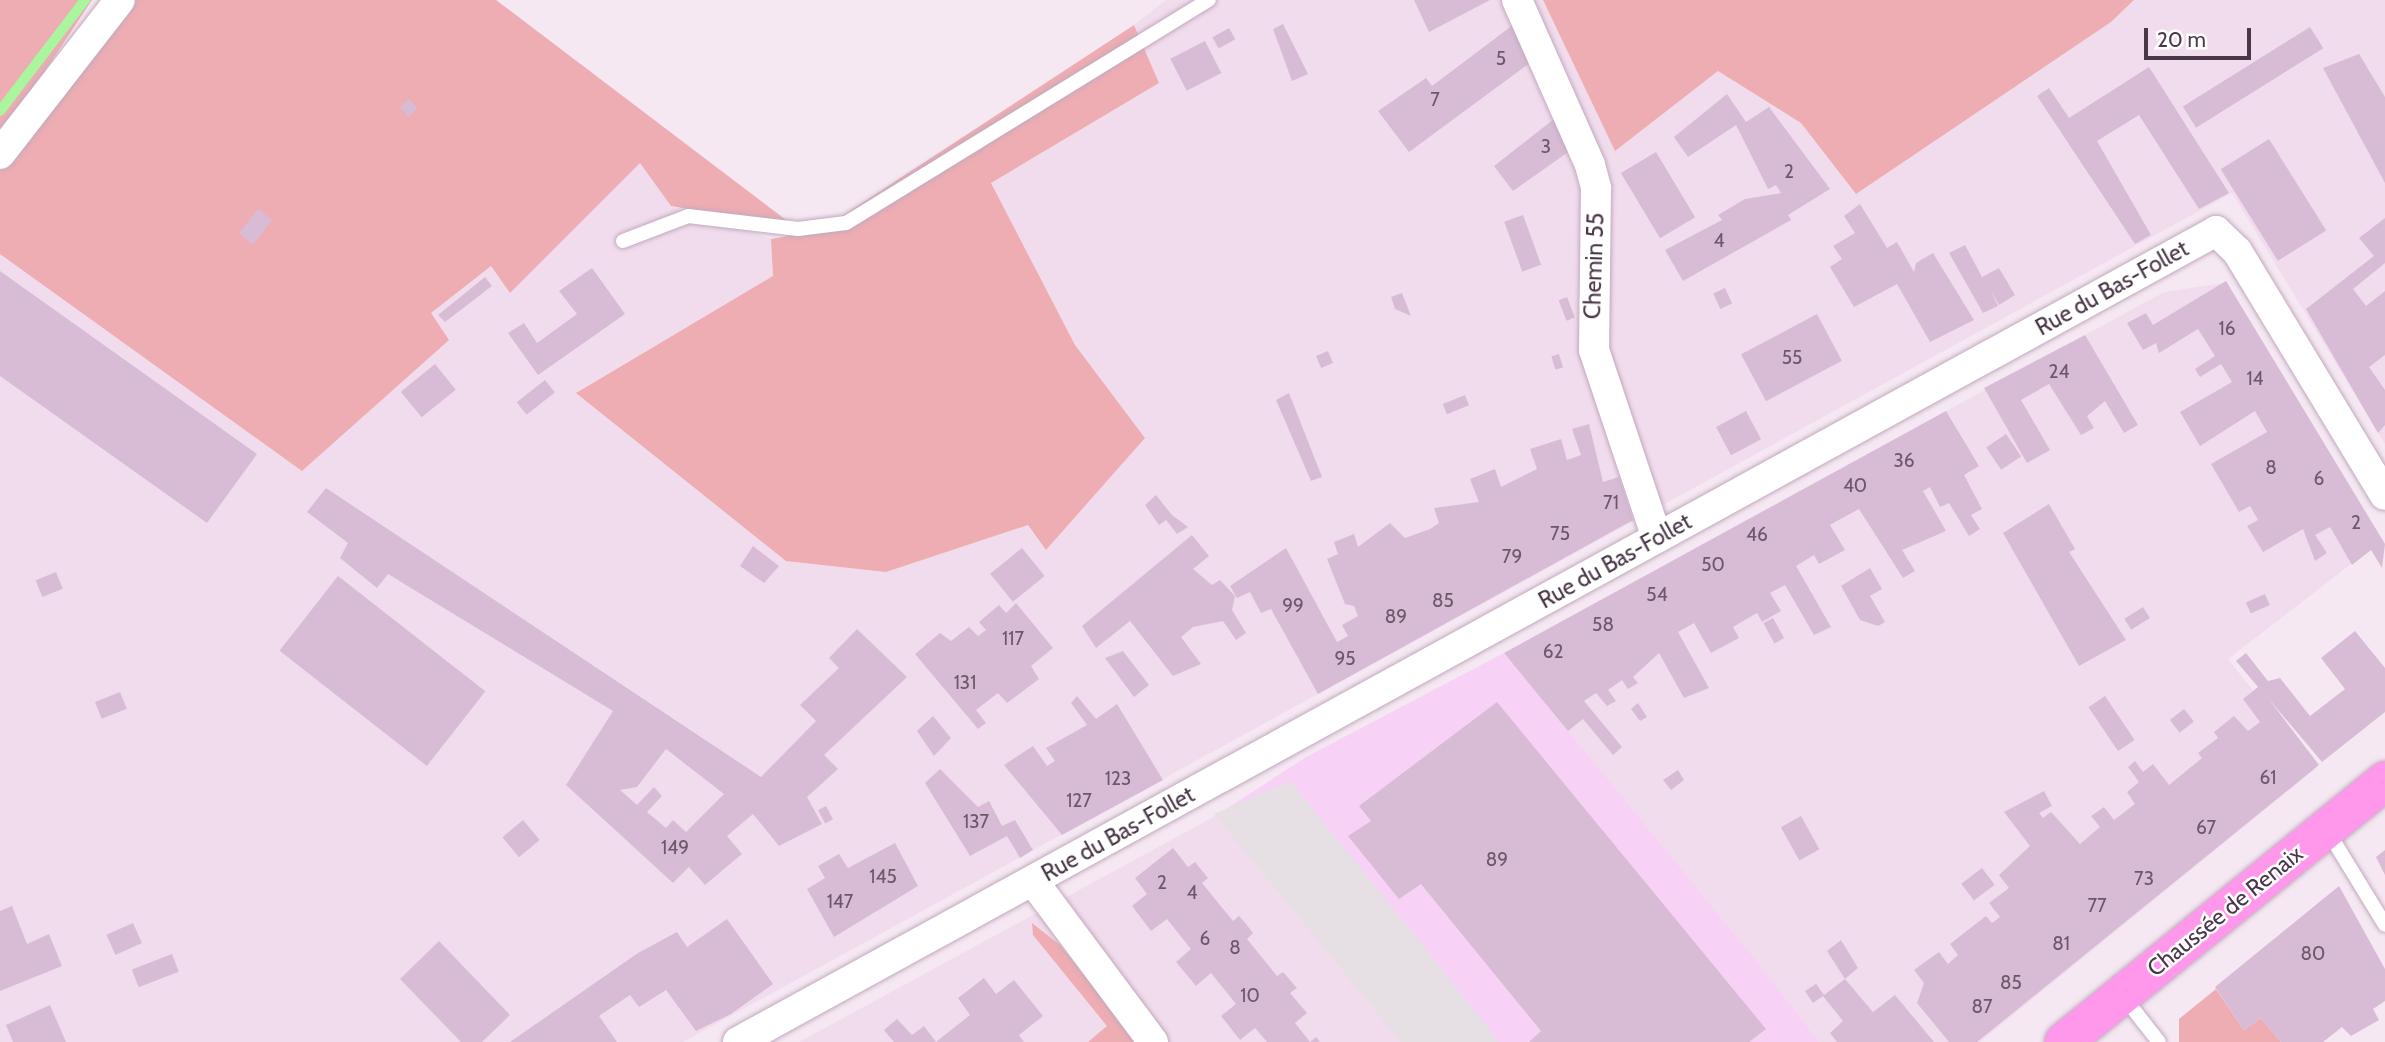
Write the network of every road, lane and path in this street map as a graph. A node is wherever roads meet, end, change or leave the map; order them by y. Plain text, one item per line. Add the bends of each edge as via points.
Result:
1 (120, 0) edge
2 (1209, 0) edge
3 (1517, 0) edge
4 (0, 154) edge
5 (623, 241) dead end
6 (2385, 495) edge
7 (1657, 538) junction
8 (2385, 781) edge
9 (2326, 829) junction
10 (1033, 881) junction
11 (2385, 925) edge
12 (2122, 995) junction
13 (738, 1042) edge
14 (1153, 1042) edge
15 (2064, 1042) edge
16 (2159, 1042) edge

1 - 4 street
2 - 5 lane via 846,223 798,229 688,216
3 - 7 street, Chemin 55 via 1596,188 1594,350
6 - 7 street, Rue du Bas-Follet via 2237,251 2216,231
7 - 10 street, Rue du Bas-Follet
8 - 9 main road, Chaussée de Renaix
9 - 11 lane
9 - 12 main road, Chaussée de Renaix
10 - 13 street, Rue du Bas-Follet
10 - 14 street
12 - 15 main road, Chaussée de Renaix
12 - 16 lane

